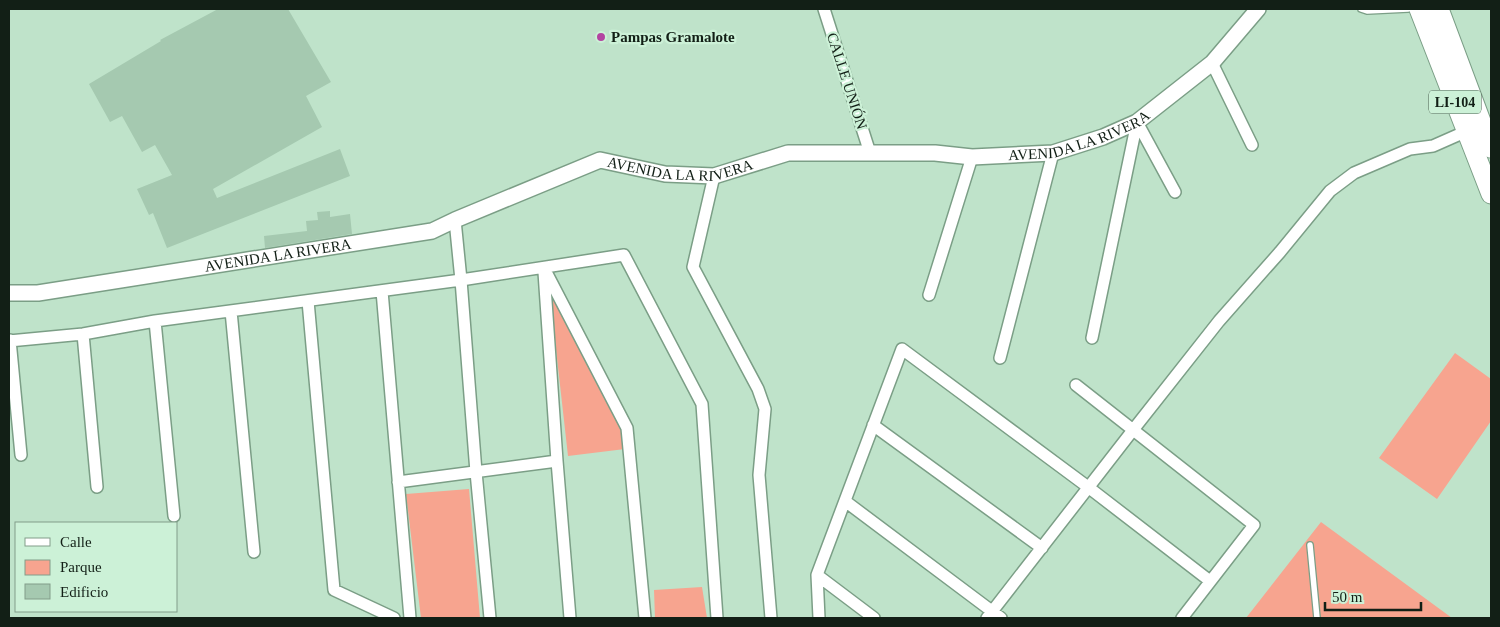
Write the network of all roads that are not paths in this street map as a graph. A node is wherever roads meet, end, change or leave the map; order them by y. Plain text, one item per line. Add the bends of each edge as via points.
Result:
1 (824, 9) edge
2 (1258, 9) edge
3 (1362, 9) edge
4 (1408, 9) edge
5 (1419, 9) edge
6 (1439, 9) edge
7 (1212, 63) junction
8 (1137, 122) junction
9 (1467, 131) junction
10 (1252, 145) dead end
11 (1491, 148) edge
12 (870, 153) junction
13 (1053, 153) junction
14 (972, 157) junction
15 (714, 176) junction
16 (1175, 192) dead end
17 (1491, 194) edge
18 (455, 220) junction
19 (544, 268) junction
20 (461, 280) junction
21 (382, 291) junction
22 (9, 293) edge
23 (929, 296) dead end
24 (308, 301) junction
25 (231, 311) junction
26 (155, 321) junction
27 (83, 334) junction
28 (1092, 338) dead end
29 (9, 340) edge
30 (1000, 358) dead end
31 (1076, 385) dead end
32 (873, 425) junction
33 (1132, 430) junction
34 (20, 455) dead end
35 (557, 461) junction
36 (476, 472) junction
37 (398, 482) junction
38 (1088, 487) junction
39 (97, 488) dead end
40 (844, 501) junction
41 (174, 516) dead end
42 (1310, 545) dead end
43 (1042, 548) junction
44 (254, 552) dead end
45 (817, 575) junction
46 (1210, 582) junction
47 (993, 616) edge
48 (394, 618) edge
49 (410, 618) edge
50 (490, 618) edge
51 (570, 618) edge
52 (645, 618) edge
53 (717, 618) edge
54 (771, 618) edge
55 (818, 618) edge
56 (874, 618) edge
57 (1182, 618) edge
58 (1317, 618) edge

1 - 12 street, CALLE UNIÓN
2 - 7 street, AVENIDA LA RIVERA
3 - 4 lane
5 - 9 main road, LI-104
6 - 11 main road, LI-104
7 - 8 street, AVENIDA LA RIVERA
7 - 10 street
8 - 13 street, AVENIDA LA RIVERA
8 - 16 street
8 - 28 street
9 - 17 main road, LI-104
9 - 33 street via 1433,146 1410,149 1354,173 1330,191 1219,321
12 - 14 street, AVENIDA LA RIVERA via 936,153
12 - 15 street, AVENIDA LA RIVERA via 788,153
13 - 14 street, AVENIDA LA RIVERA
13 - 30 street
14 - 23 street
15 - 18 street, AVENIDA LA RIVERA via 665,174 600,160
15 - 54 street via 693,267 758,389 765,409 760,475
18 - 20 street
18 - 22 street, AVENIDA LA RIVERA via 432,231 38,293
19 - 20 street
19 - 35 street
19 - 52 street via 627,428
19 - 53 street via 624,255 702,404
20 - 21 street
20 - 36 street
21 - 24 street
21 - 37 street
24 - 25 street
24 - 48 street via 334,590
25 - 26 street
25 - 44 street
26 - 27 street
26 - 41 street
27 - 29 street
27 - 39 street
29 - 34 street
31 - 33 street
32 - 38 street via 902,348
32 - 40 street
32 - 43 street
33 - 38 street
33 - 46 street via 1254,525
35 - 36 street
35 - 51 street
36 - 37 street
36 - 50 street
37 - 49 street
38 - 43 street
38 - 46 street
40 - 45 street
40 - 47 street
42 - 58 lane
43 - 47 street
45 - 55 street
45 - 56 street
46 - 57 street

